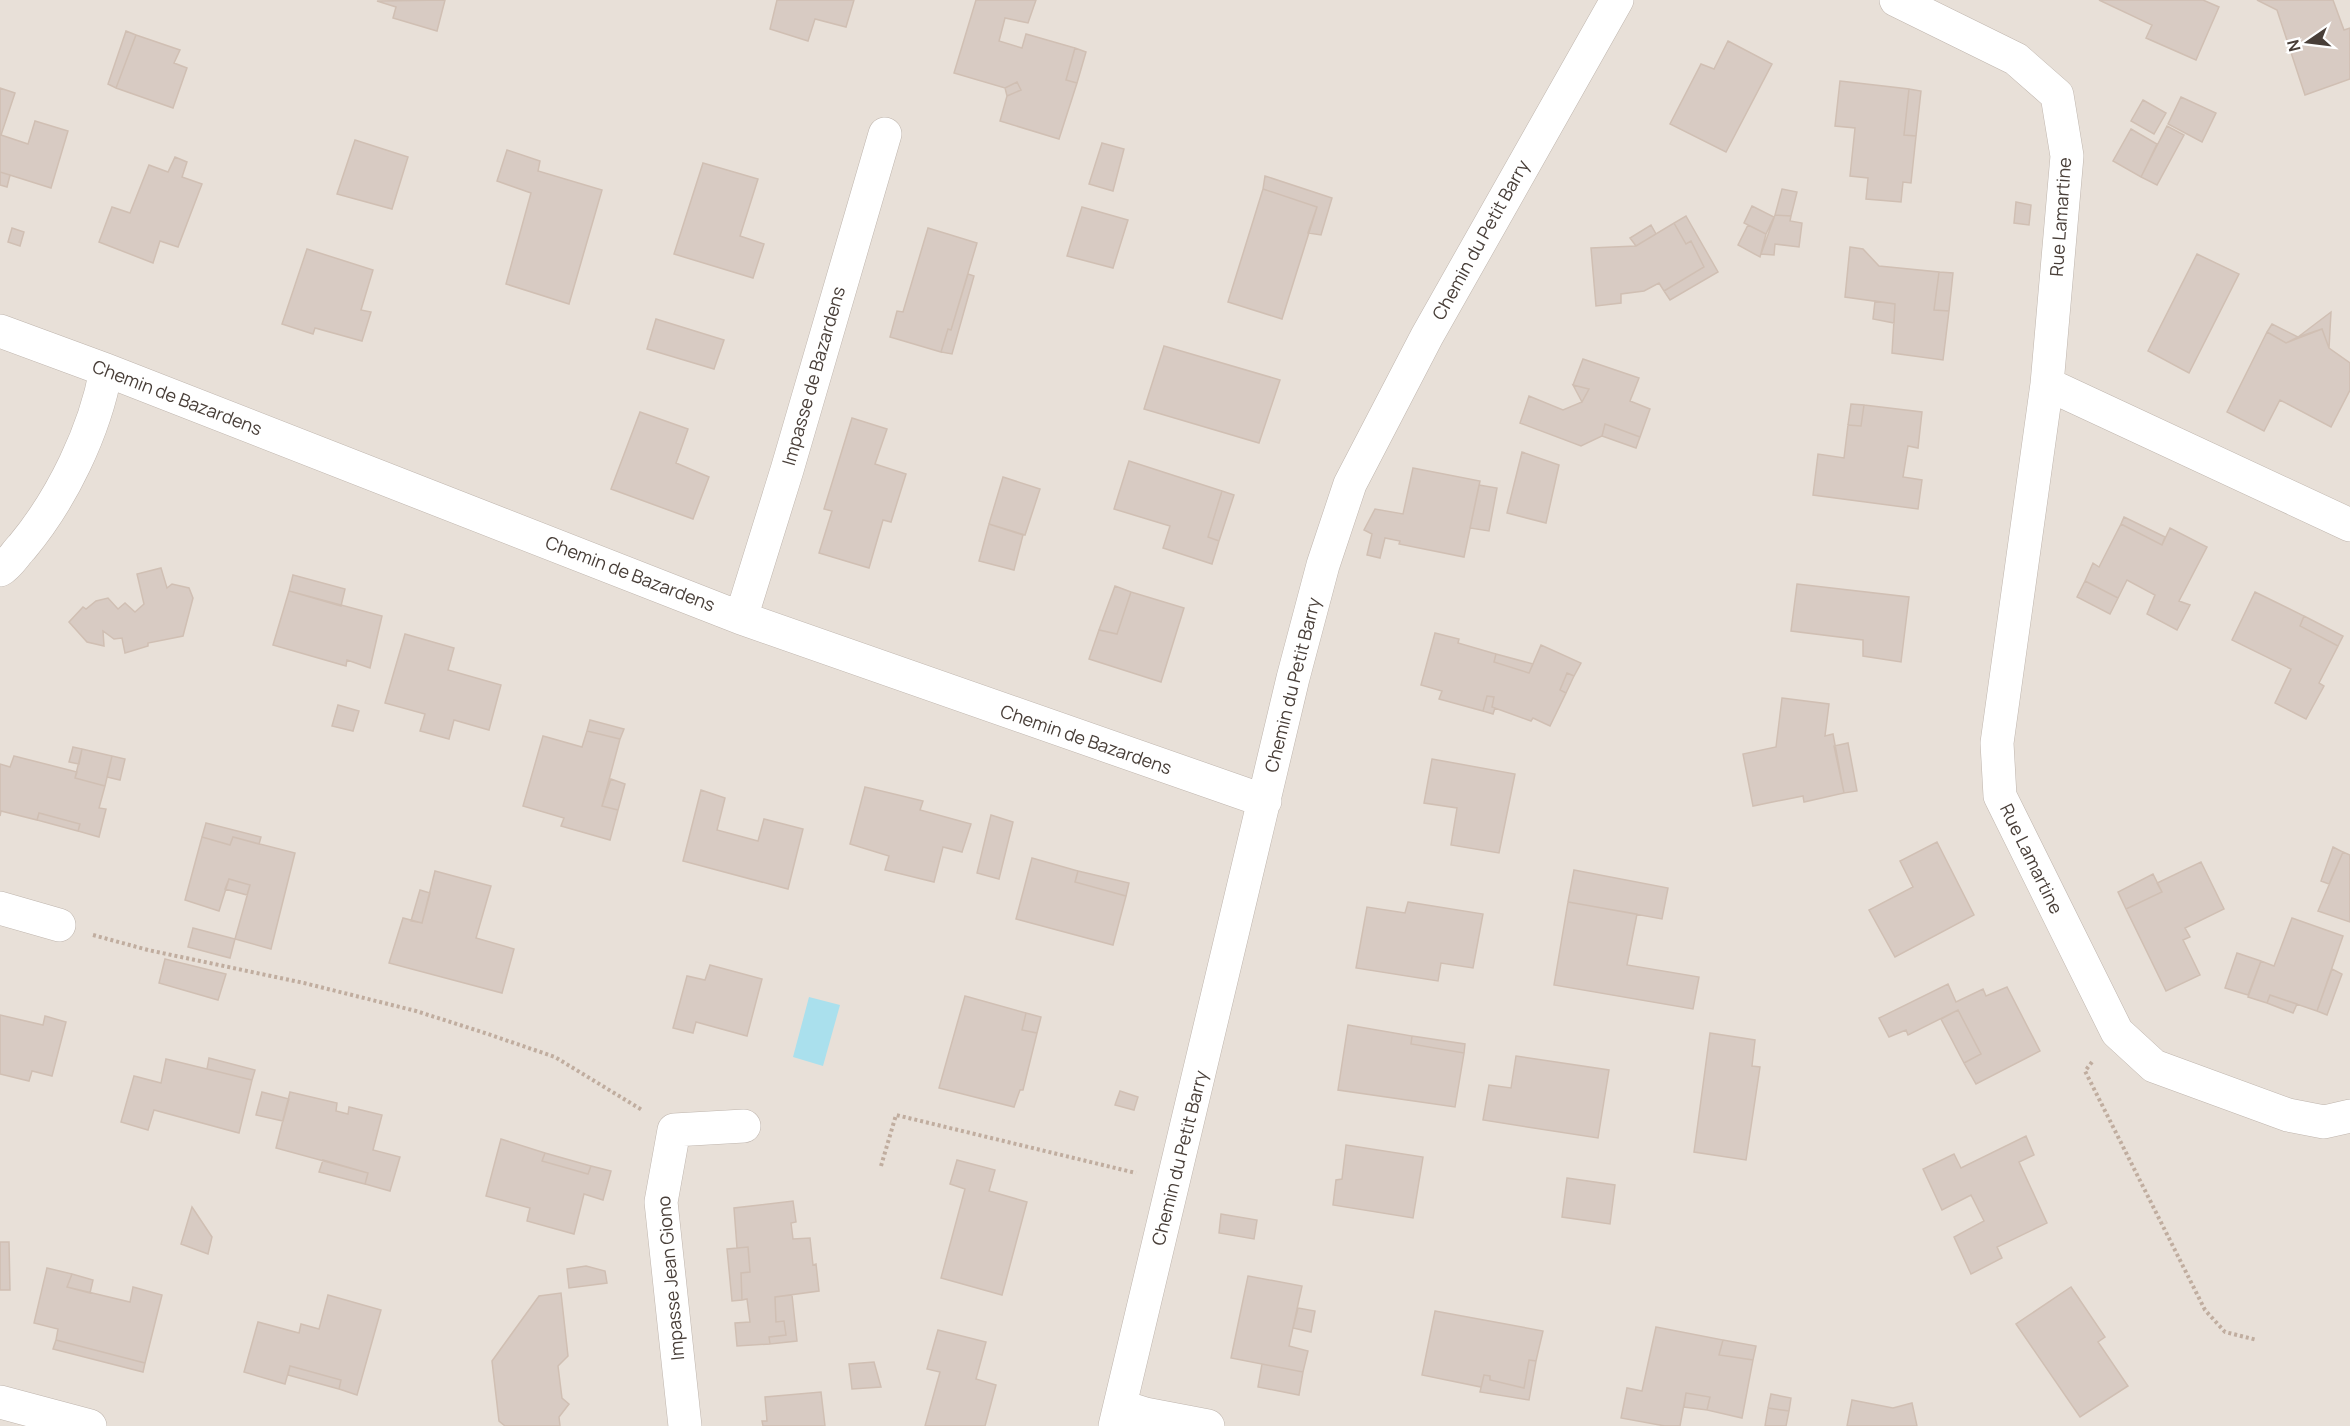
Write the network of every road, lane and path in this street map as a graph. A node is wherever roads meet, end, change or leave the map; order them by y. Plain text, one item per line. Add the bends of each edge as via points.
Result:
1 (1617, 0) edge
2 (1896, 0) edge
3 (885, 134) dead end
4 (0, 331) edge
5 (106, 370) junction
6 (2047, 384) junction
7 (2350, 525) edge
8 (0, 570) edge
9 (741, 618) junction
10 (1265, 801) junction
11 (0, 908) edge
12 (59, 926) joint
13 (2117, 1032) junction
14 (2350, 1116) edge
15 (744, 1126) dead end
16 (674, 1130) junction
17 (881, 1166) dead end
18 (1174, 1181) junction
19 (2257, 1340) dead end
20 (0, 1401) edge
21 (1117, 1416) edge
22 (90, 1426) edge
23 (685, 1426) edge
24 (1208, 1426) edge

1 - 10 street, Chemin du Petit Barry via 1427,336 1350,484 1323,565
2 - 6 street, Rue Lamartine via 2016,58 2057,95 2067,156
3 - 9 street, Impasse de Bazardens
4 - 5 street, Chemin de Bazardens
5 - 8 street via 102,393 73,468 40,525
5 - 9 street, Chemin de Bazardens
6 - 7 street
6 - 13 street, Rue Lamartine via 1997,743 2000,796
9 - 10 street, Chemin de Bazardens
10 - 18 street, Chemin du Petit Barry
11 - 12 street
12 - 16 path via 405,1008 482,1032 555,1057
13 - 14 street, Rue Lamartine via 2154,1066 2288,1114 2324,1122
13 - 19 path via 2085,1071 2205,1310 2225,1332
15 - 16 street
16 - 23 street, Impasse Jean Giono via 661,1203
17 - 18 path via 896,1115
18 - 21 street, Chemin du Petit Barry
20 - 22 street
21 - 24 street via 1145,1414

